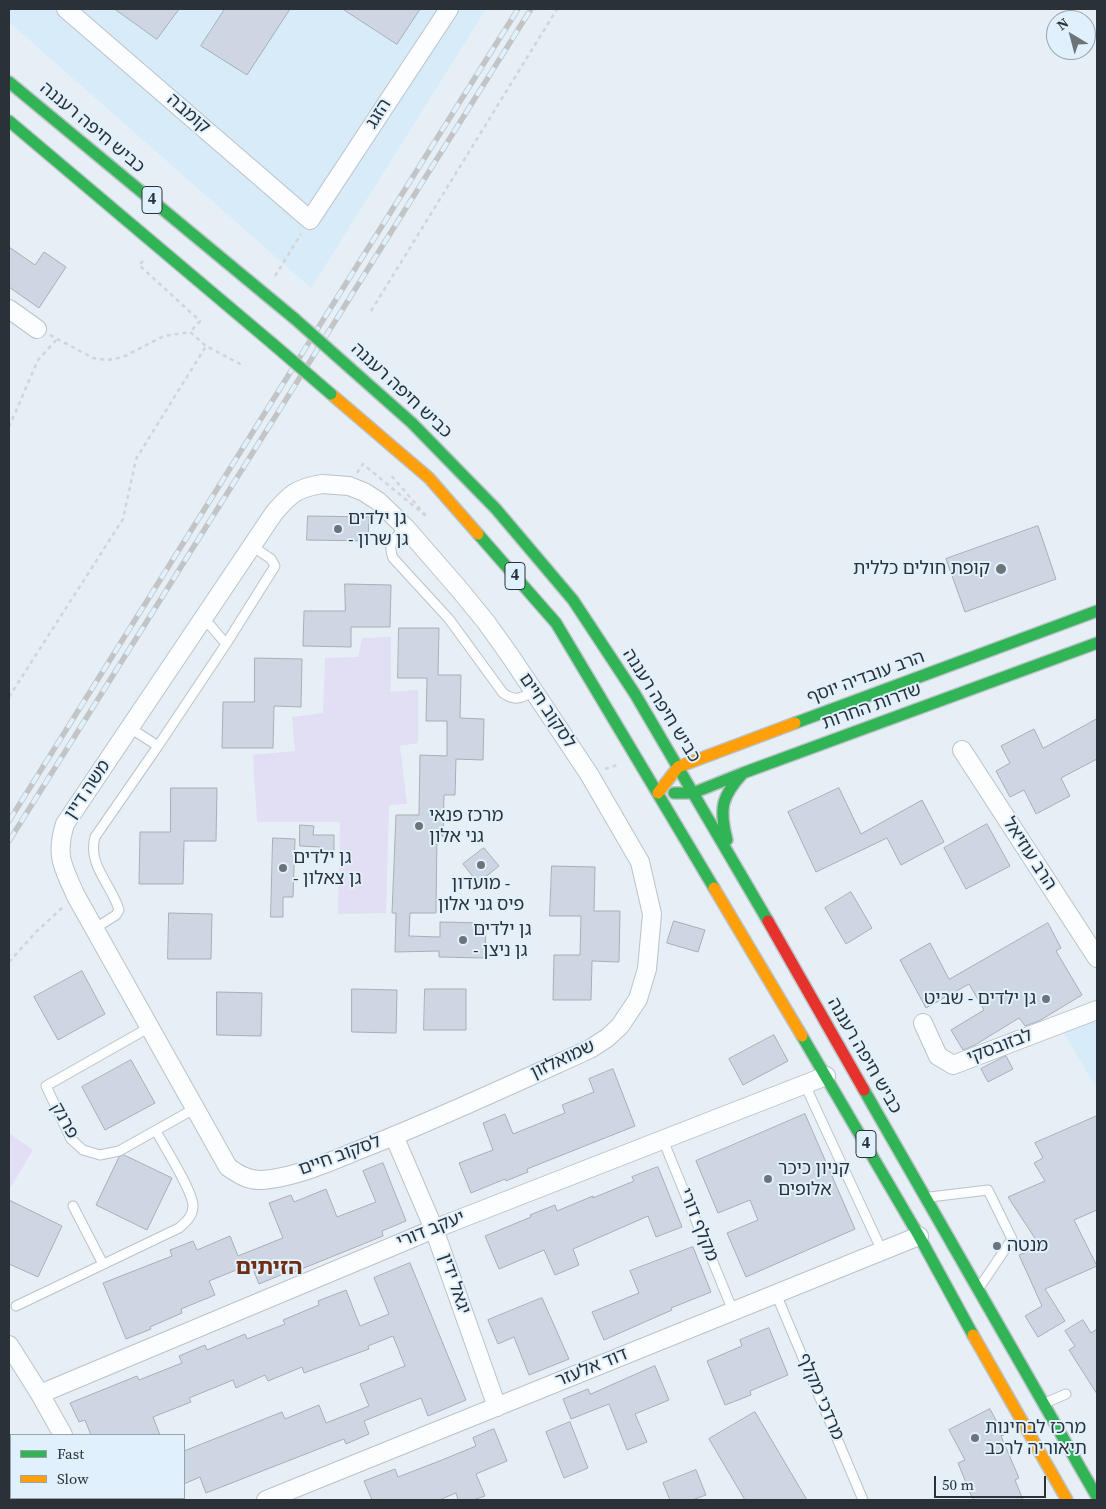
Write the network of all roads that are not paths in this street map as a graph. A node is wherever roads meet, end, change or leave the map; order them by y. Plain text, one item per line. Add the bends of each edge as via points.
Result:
1 (66, 9) edge
2 (449, 9) edge
3 (9, 82) edge
4 (9, 121) edge
5 (310, 220) joint
6 (9, 309) edge
7 (38, 329) road end
8 (406, 528) junction
9 (252, 546) junction
10 (1097, 612) edge
11 (202, 620) junction
12 (1097, 643) edge
13 (226, 644) junction
14 (534, 691) junction
15 (130, 728) junction
16 (158, 746) junction
17 (962, 750) dead end
18 (678, 766) junction
19 (743, 773) junction
20 (658, 793) junction
21 (693, 793) junction
22 (732, 858) junction
23 (652, 914) joint
24 (94, 929) junction
25 (1097, 958) edge
26 (1097, 1010) edge
27 (923, 1023) dead end
28 (150, 1027) junction
29 (826, 1076) junction
30 (805, 1085) junction
31 (194, 1109) junction
32 (156, 1131) junction
33 (394, 1136) junction
34 (663, 1140) junction
35 (286, 1176) joint
36 (925, 1198) junction
37 (73, 1206) dead end
38 (434, 1229) junction
39 (919, 1236) junction
40 (882, 1251) junction
41 (102, 1264) junction
42 (978, 1290) junction
43 (776, 1294) junction
44 (16, 1306) dead end
45 (733, 1311) junction
46 (9, 1346) edge
47 (40, 1394) junction
48 (1066, 1394) dead end
49 (1044, 1404) junction
50 (497, 1407) junction
51 (1022, 1421) junction
52 (62, 1434) edge
53 (1022, 1444) dead end
54 (1096, 1494) edge
55 (266, 1500) edge
56 (863, 1500) edge
57 (1067, 1500) edge

1 - 5 street, קומבה
2 - 5 street, הזגג
3 - 18 main road, כביש חיפה רעננה / 4, bridge via 295,319 412,422 496,509 573,600
4 - 20 main road, 4, bridge via 429,478 556,623
6 - 7 street
8 - 9 street, משה דיין via 364,492 349,486 322,484 305,487 287,498
8 - 14 street, לסקוב חיים via 486,622
8 - 14 lane via 392,540 390,550 393,558 449,619 503,693 510,698 521,698
9 - 11 street, משה דיין
9 - 13 lane via 271,558 276,566
10 - 18 main road, הרב עובדיה יוסף
11 - 13 lane
11 - 15 street, משה דיין
12 - 19 main road, שדרות החרות
13 - 16 lane
14 - 23 street, לסקוב חיים via 589,774 640,862
15 - 16 lane
15 - 24 street, משה דיין via 65,824 60,840 59,854 63,867
16 - 24 lane via 95,837 94,859 119,910
17 - 25 street, הרב עוזיאל
18 - 20 main road
18 - 21 main road, כביש חיפה רעננה / 4
19 - 21 main road, שדרות החרות
19 - 22 main road via 729,788 722,804 721,819
20 - 21 main road, שדרות החרות
20 - 29 main road, 4
21 - 22 main road, כביש חיפה רעננה / 4
22 - 36 main road, כביש חיפה רעננה / 4
23 - 33 street, שמואלזון via 647,968 638,999 620,1026 607,1038 590,1049
24 - 28 street, משה דיין
26 - 27 street, לבזובסקי via 953,1065 938,1056
28 - 31 street, משה דיין
28 - 32 lane, פרנק via 46,1086 71,1139 83,1150 100,1155 119,1151
29 - 30 street, יעקב דורי
29 - 39 main road, 4
30 - 34 street, יעקב דורי
30 - 40 lane
31 - 32 lane, פרנק
31 - 35 street, משה דיין via 228,1167 242,1177 260,1181
32 - 41 lane via 190,1193 193,1206 189,1220 179,1228
33 - 35 street, לסקוב חיים
33 - 38 street, יגאל ידין
34 - 38 street, יעקב דורי
34 - 45 lane, מקלף דורי
36 - 42 main road, כביש חיפה רעננה / 4
36 - 42 lane via 988,1190 1012,1240
37 - 41 lane
38 - 47 street, יעקב דורי
38 - 50 street, יגאל ידין
39 - 40 street, דוד אלעזר
39 - 51 main road, 4
40 - 43 street, דוד אלעזר
41 - 44 lane
42 - 49 main road, כביש חיפה רעננה / 4
43 - 45 street, דוד אלעזר
43 - 56 lane, מרדכי מקלף
45 - 50 street, דוד אלעזר
46 - 47 street
47 - 52 street
48 - 49 lane
49 - 54 main road, כביש חיפה רעננה / 4
50 - 55 street, דוד אלעזר
51 - 53 main road via 1018,1436
51 - 57 main road, 4

